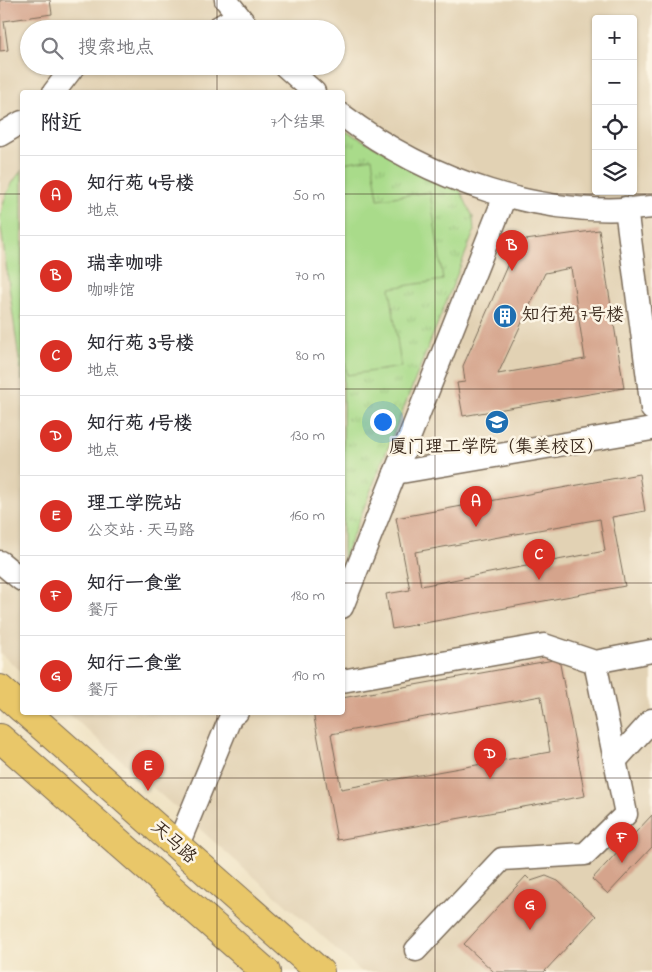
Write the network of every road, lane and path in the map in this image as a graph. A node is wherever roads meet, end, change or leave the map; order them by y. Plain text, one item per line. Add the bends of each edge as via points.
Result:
1 (67, 75) edge
2 (295, 75) edge
3 (56, 90) edge
4 (312, 90) edge
5 (345, 117) edge
6 (20, 123) edge
7 (0, 135) edge
8 (505, 196) junction
9 (652, 207) edge
10 (626, 208) junction
11 (652, 409) edge
12 (652, 429) edge
13 (395, 473) junction
14 (0, 562) edge
15 (20, 578) edge
16 (345, 599) edge
17 (652, 651) edge
18 (595, 662) junction
19 (345, 681) edge
20 (0, 689) edge
21 (20, 707) edge
22 (29, 715) edge
23 (233, 715) edge
24 (652, 720) edge
25 (0, 738) edge
26 (616, 761) junction
27 (177, 847) junction
28 (416, 950) dead end
29 (266, 972) edge
30 (320, 972) edge

1 - 3 street
2 - 4 street
5 - 8 street via 385,144 446,174
6 - 7 street
8 - 10 street via 587,208
8 - 13 street
9 - 10 street
10 - 11 street
12 - 13 street
13 - 16 street
14 - 15 street
17 - 18 street
18 - 19 street via 544,645
18 - 26 street
20 - 21 main road
22 - 27 main road, 天马路
23 - 27 street
24 - 26 street
25 - 29 main road, 天马路
26 - 28 street via 626,814 585,854 502,859
27 - 30 main road, 天马路

